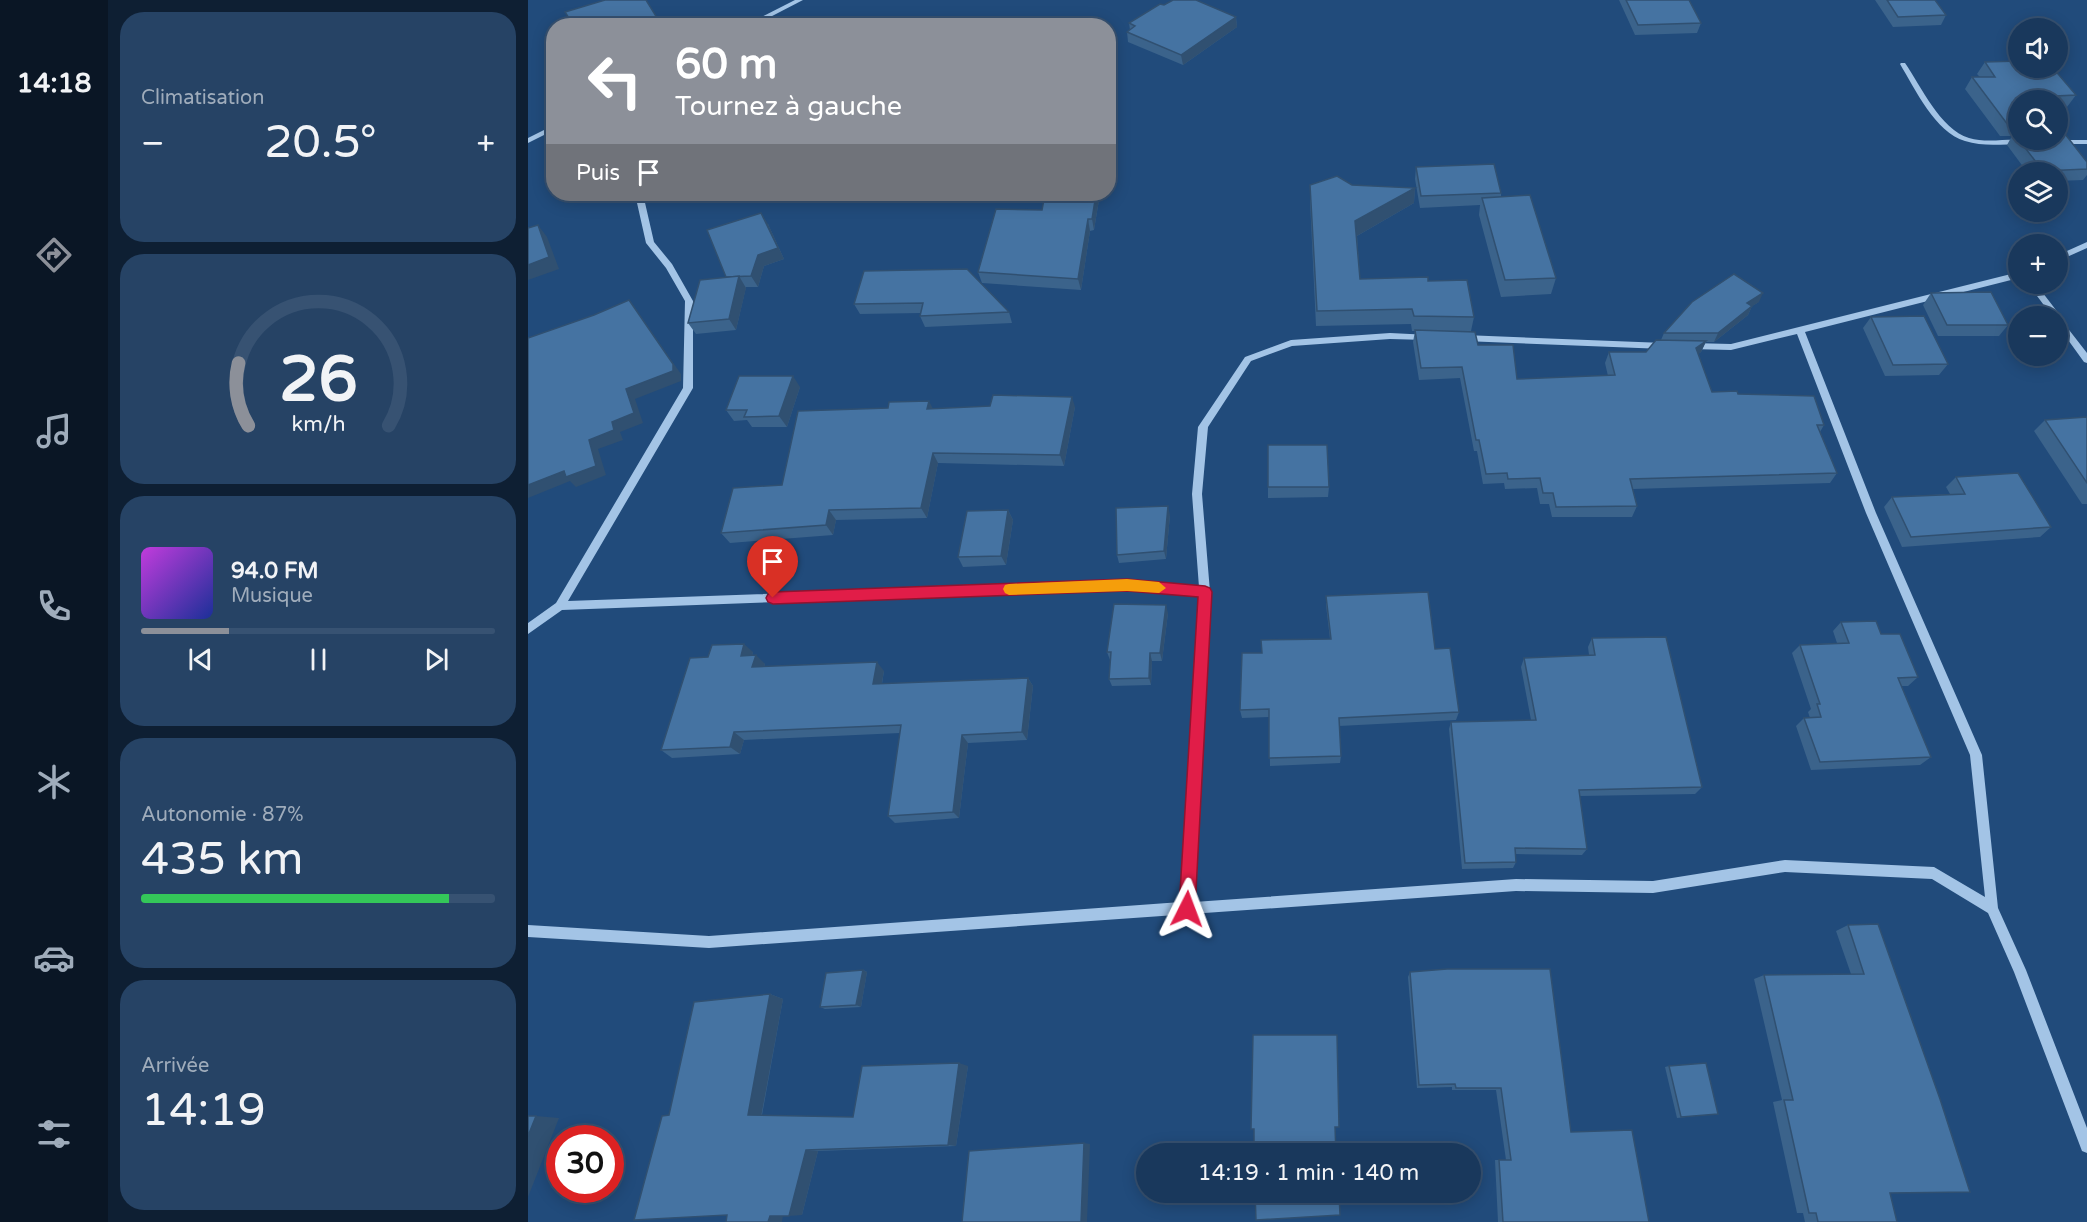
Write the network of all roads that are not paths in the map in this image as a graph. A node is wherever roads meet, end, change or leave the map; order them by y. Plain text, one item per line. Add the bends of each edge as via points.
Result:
1 (800, 0) edge
2 (763, 18) edge
3 (1903, 64) dead end
4 (546, 131) edge
5 (528, 141) edge
6 (2008, 141) edge
7 (2068, 142) edge
8 (2087, 142) edge
9 (641, 201) edge
10 (2087, 245) edge
11 (2068, 254) edge
12 (2008, 278) edge
13 (1800, 331) junction
14 (2068, 333) edge
15 (1434, 337) edge
16 (1457, 338) edge
17 (1671, 346) edge
18 (1683, 346) edge
19 (2087, 360) edge
20 (1205, 592) junction
21 (561, 606) junction
22 (528, 629) edge
23 (1187, 909) junction
24 (1992, 909) junction
25 (528, 931) edge
26 (2087, 1146) edge

1 - 2 street
3 - 6 street via 1955,134 1967,140
4 - 5 street
7 - 8 street
9 - 21 street via 650,243 689,301 688,388
10 - 11 street
12 - 13 street
13 - 18 street via 1731,347
13 - 24 street via 1871,513 1976,755
14 - 19 street
15 - 20 street via 1291,343 1248,359 1203,427 1197,494
16 - 17 street
20 - 21 street via 1127,585
20 - 23 street
21 - 22 street
23 - 24 street via 1516,885 1653,887 1785,866 1934,873
23 - 25 street via 709,942
24 - 26 street via 2020,970

